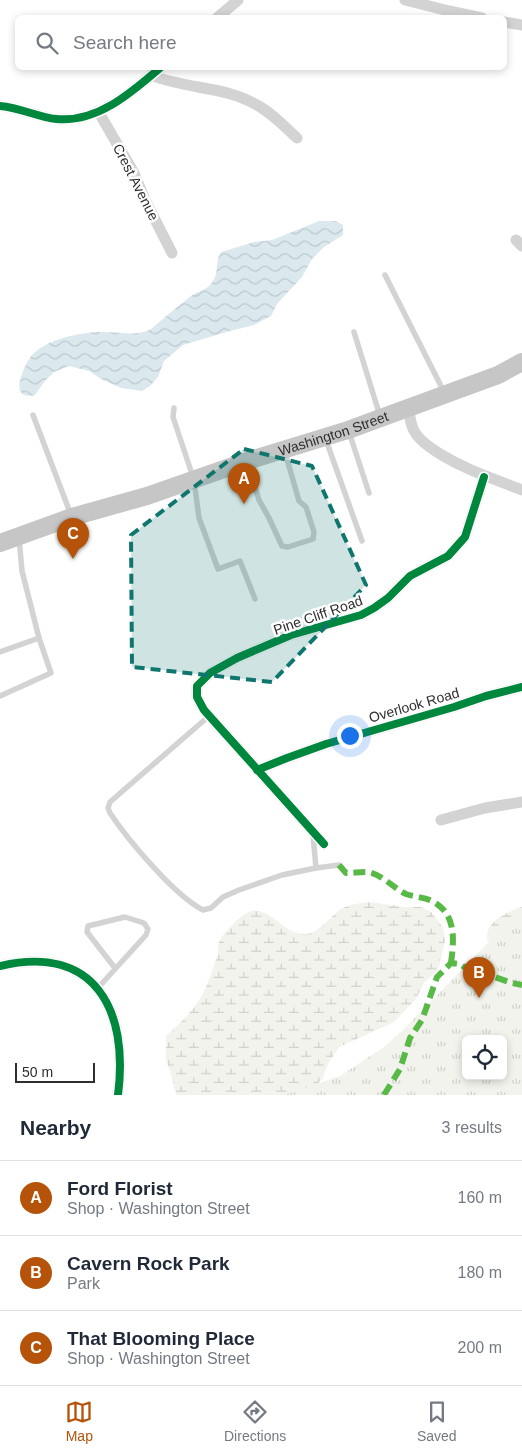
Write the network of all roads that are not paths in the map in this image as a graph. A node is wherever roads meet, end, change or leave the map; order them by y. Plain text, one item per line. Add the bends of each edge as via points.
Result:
1 (238, 0) edge
2 (405, 0) edge
3 (220, 15) edge
4 (466, 15) edge
5 (507, 22) edge
6 (522, 25) edge
7 (155, 71) edge
8 (0, 106) edge
9 (98, 111) junction
10 (297, 138) dead end
11 (172, 253) dead end
12 (385, 276) dead end
13 (354, 332) dead end
14 (522, 362) edge
15 (445, 394) junction
16 (174, 408) dead end
17 (409, 408) junction
18 (33, 415) dead end
19 (381, 418) junction
20 (348, 430) junction
21 (325, 437) junction
22 (284, 450) junction
23 (247, 462) junction
24 (484, 477) junction
25 (194, 480) junction
26 (522, 490) edge
27 (369, 493) dead end
28 (72, 517) junction
29 (19, 538) junction
30 (362, 541) dead end
31 (0, 543) edge
32 (255, 599) dead end
33 (39, 638) junction
34 (0, 652) edge
35 (522, 687) edge
36 (0, 696) edge
37 (209, 716) junction
38 (257, 770) junction
39 (522, 802) edge
40 (441, 820) dead end
41 (313, 831) junction
42 (324, 844) dead end
43 (339, 865) dead end
44 (316, 868) junction
45 (0, 966) edge
46 (115, 968) junction
47 (97, 989) junction
48 (118, 1095) edge

1 - 3 street
2 - 4 street
5 - 6 street
7 - 9 street via 118,101
7 - 10 street via 255,104
8 - 9 street via 54,119 68,119
9 - 11 street, Crest Avenue via 134,173
12 - 15 lane
13 - 19 lane
14 - 15 main road, Washington Street
15 - 17 main road, Washington Street
16 - 25 lane
17 - 19 main road, Washington Street
17 - 24 street via 410,422 422,441 460,466
18 - 28 lane
19 - 20 main road, Washington Street
20 - 21 main road, Washington Street
20 - 27 lane
21 - 22 main road, Washington Street
21 - 30 lane
22 - 23 main road, Washington Street
22 - 23 lane via 299,500 306,507 314,532 314,539 288,548 282,546 258,500
23 - 25 main road, Washington Street
24 - 26 street
24 - 37 street, Pine Cliff Road via 465,537 448,556 410,576 388,598 361,615 290,635 237,658 204,677 196,692
25 - 28 main road, Washington Street
25 - 32 lane via 199,518 218,569 240,561
28 - 29 main road, Washington Street
29 - 31 main road, Washington Street
29 - 33 lane via 22,571
33 - 34 lane
33 - 36 lane via 51,673
35 - 38 street, Overlook Road via 326,744
37 - 38 street
37 - 44 lane via 115,796 108,808 113,817 168,882 203,910 239,890 282,875
38 - 41 street
39 - 40 street
41 - 42 street
41 - 44 lane
43 - 44 lane
45 - 47 street via 52,962 80,974
46 - 46 lane via 146,935 148,929 144,922 125,917 88,926 87,932
46 - 47 lane
47 - 48 street via 109,1004 115,1023 119,1053

